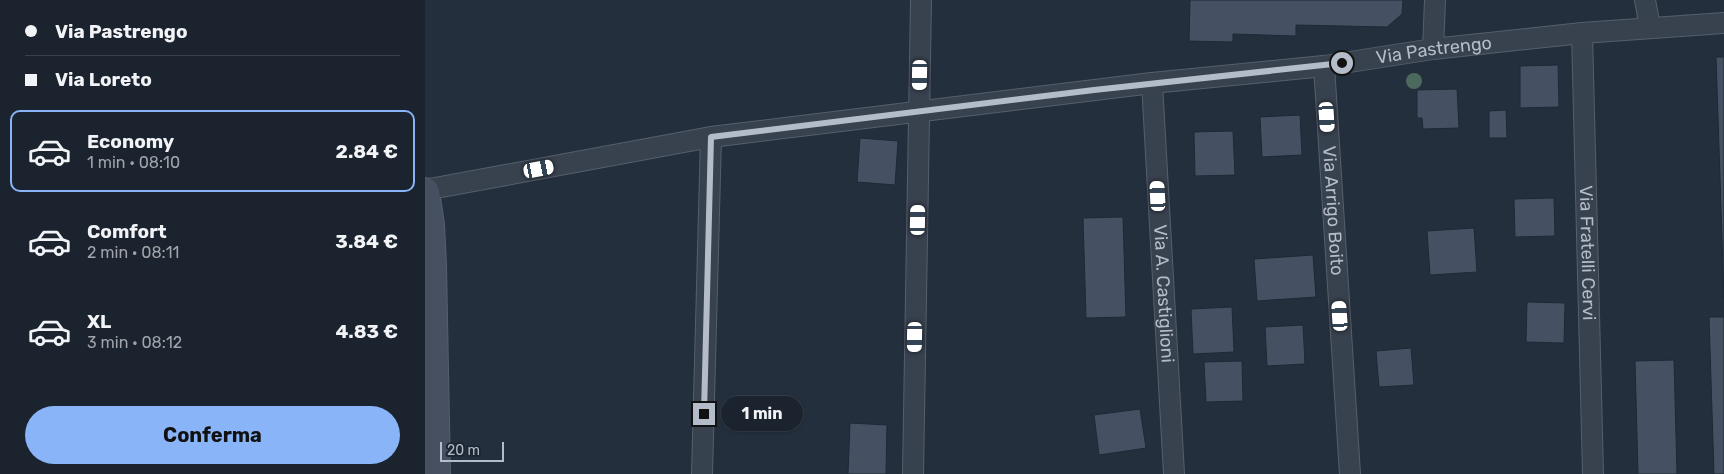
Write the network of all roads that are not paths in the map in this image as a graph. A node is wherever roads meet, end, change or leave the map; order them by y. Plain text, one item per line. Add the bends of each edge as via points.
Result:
1 (921, 0) edge
2 (1435, 0) edge
3 (1645, 0) edge
4 (1724, 23) edge
5 (1650, 27) junction
6 (1582, 33) junction
7 (1433, 49) junction
8 (1324, 66) junction
9 (1152, 83) junction
10 (920, 110) junction
11 (711, 137) junction
12 (425, 191) edge
13 (436, 474) edge
14 (702, 474) edge
15 (913, 474) edge
16 (1173, 474) edge
17 (1350, 474) edge
18 (1593, 474) edge

1 - 10 street
2 - 7 street
3 - 5 street
4 - 5 street, Via Pastrengo
5 - 6 street, Via Pastrengo
6 - 7 street, Via Pastrengo
6 - 18 street, Via Fratelli Cervi
7 - 8 street, Via Pastrengo
8 - 9 street, Via Pastrengo
8 - 17 street, Via Arrigo Boito
9 - 10 street, Via Pastrengo
9 - 16 street, Via A. Castiglioni
10 - 11 street, Via Pastrengo
10 - 15 street
11 - 12 street, Via Pastrengo
11 - 14 street
12 - 13 street via 432,266

